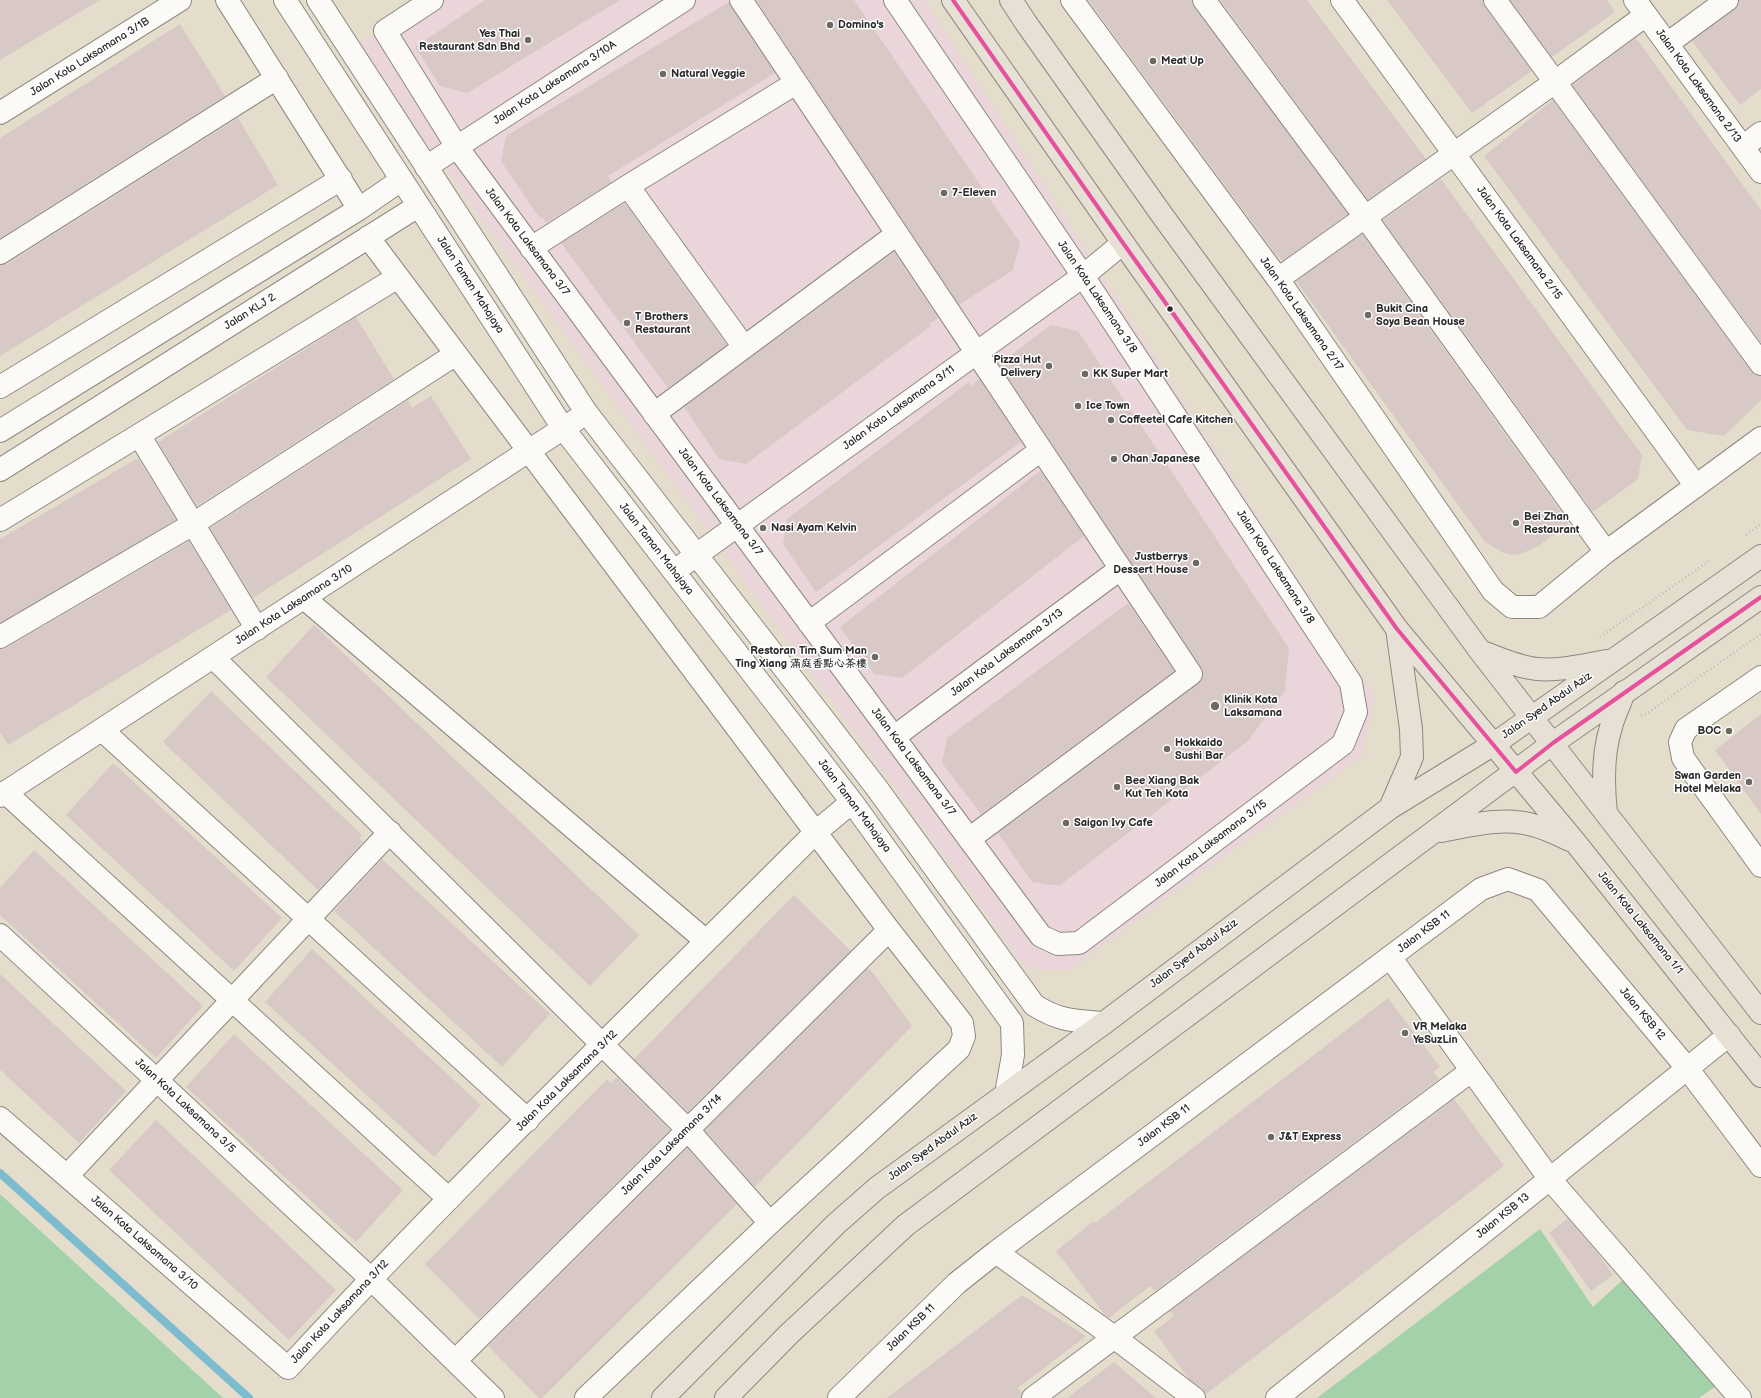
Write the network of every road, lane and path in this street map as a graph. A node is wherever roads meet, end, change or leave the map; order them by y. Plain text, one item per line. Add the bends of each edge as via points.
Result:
1 (180, 0) edge
2 (227, 0) edge
3 (285, 0) edge
4 (318, 0) edge
5 (432, 0) edge
6 (684, 0) edge
7 (741, 0) edge
8 (895, 0) edge
9 (953, 0) edge
10 (1011, 0) edge
11 (1024, 0) edge
12 (1072, 0) edge
13 (1204, 0) edge
14 (1342, 0) edge
15 (1495, 0) edge
16 (1727, 0) edge
17 (1641, 7) edge
18 (1026, 23) junction
19 (1667, 44) junction
20 (277, 78) junction
21 (1555, 82) junction
22 (796, 83) junction
23 (0, 113) edge
24 (1761, 133) edge
25 (1743, 146) junction
26 (457, 147) junction
27 (1454, 154) junction
28 (1761, 172) edge
29 (416, 177) junction
30 (341, 179) junction
31 (628, 186) junction
32 (418, 206) junction
33 (359, 209) junction
34 (1366, 218) junction
35 (897, 234) junction
36 (368, 238) junction
37 (1123, 243) junction
38 (531, 248) junction
39 (0, 253) edge
40 (398, 276) junction
41 (1083, 276) junction
42 (1278, 279) junction
43 (744, 347) junction
44 (976, 352) junction
45 (456, 354) junction
46 (1761, 364) edge
47 (0, 386) edge
48 (586, 412) junction
49 (654, 414) junction
50 (563, 428) junction
51 (0, 431) edge
52 (139, 435) junction
53 (1761, 438) edge
54 (1041, 450) junction
55 (529, 451) junction
56 (0, 470) edge
57 (1696, 486) junction
58 (0, 520) edge
59 (193, 524) junction
60 (1761, 524) edge
61 (737, 526) junction
62 (1742, 538) dead end
63 (1606, 552) junction
64 (696, 555) junction
65 (1761, 556) edge
66 (1710, 560) dead end
67 (1120, 568) junction
68 (674, 572) junction
69 (1761, 597) edge
70 (304, 598) junction
71 (809, 623) junction
72 (256, 629) junction
73 (1397, 629) junction
74 (1761, 634) edge
75 (0, 637) edge
76 (1596, 639) dead end
77 (1480, 652) junction
78 (213, 657) junction
79 (1611, 661) junction
80 (1761, 677) edge
81 (1624, 692) junction
82 (1646, 714) dead end
83 (1532, 716) junction
84 (102, 730) junction
85 (894, 737) junction
86 (1552, 743) junction
87 (1343, 744) joint
88 (1494, 744) junction
89 (1516, 772) junction
90 (3, 794) edge
91 (852, 802) junction
92 (1390, 808) junction
93 (1606, 813) junction
94 (390, 832) junction
95 (816, 832) junction
96 (1435, 833) junction
97 (969, 839) junction
98 (1575, 842) junction
99 (1761, 866) edge
100 (1508, 879) joint
101 (308, 918) junction
102 (889, 930) junction
103 (0, 935) edge
104 (706, 942) junction
105 (1079, 943) joint
106 (1390, 957) junction
107 (232, 1000) junction
108 (1759, 1006) edge
109 (1104, 1023) junction
110 (1729, 1035) junction
111 (603, 1045) junction
112 (1687, 1068) junction
113 (1472, 1071) junction
114 (1761, 1076) edge
115 (156, 1079) junction
116 (1006, 1094) junction
117 (0, 1118) edge
118 (528, 1120) junction
119 (688, 1130) junction
120 (1761, 1166) edge
121 (67, 1176) junction
122 (1549, 1178) junction
123 (449, 1199) junction
124 (770, 1223) junction
125 (996, 1252) junction
126 (370, 1278) junction
127 (1114, 1337) junction
128 (455, 1361) junction
129 (288, 1368) joint
130 (493, 1398) edge
131 (586, 1398) edge
132 (664, 1398) edge
133 (726, 1398) edge
134 (839, 1398) edge
135 (1032, 1398) edge
136 (1194, 1398) edge
137 (1277, 1398) edge
138 (1740, 1398) edge

1 - 23 street, Jalan Kota Laksamana 3/1B
2 - 20 street
3 - 29 street
4 - 29 street via 393,114 418,173
5 - 26 street, Jalan Kota Laksamana 3/7 via 384,31
6 - 26 street, Jalan Kota Laksamana 3/10A
7 - 22 street
8 - 41 street, Jalan Kota Laksamana 3/8
9 - 37 main road, Jalan Kota Laksamana 1/1
10 - 18 main road
11 - 18 main road
12 - 42 street, Jalan Kota Laksamana 2/17
13 - 34 street
14 - 27 street, Jalan Kota Laksamana 2/15
15 - 21 street
16 - 19 street
17 - 19 street, Jalan Kota Laksamana 2/13
17 - 21 street
18 - 77 main road via 1162,215
19 - 25 street, Jalan Kota Laksamana 2/13
20 - 30 street
20 - 39 street
21 - 27 street
21 - 46 street
22 - 31 street
22 - 35 street
24 - 25 street
25 - 28 street, Jalan Kota Laksamana 2/13
26 - 29 street, Jalan Kota Laksamana 3/10A
26 - 38 street, Jalan Kota Laksamana 3/7
27 - 34 street
27 - 57 street, Jalan Kota Laksamana 2/15
29 - 32 street
29 - 33 street
29 - 48 street via 467,228
30 - 33 street
30 - 47 street
31 - 38 street
31 - 43 street
32 - 36 street, Jalan KLJ 2
32 - 50 street, Jalan Taman Mahajaya
33 - 51 street
34 - 42 street
34 - 63 street
35 - 43 street
35 - 44 street
36 - 40 street
36 - 56 street, Jalan KLJ 2
37 - 41 street, Jalan Kota Laksamana 3/11
37 - 73 main road, Jalan Kota Laksamana 1/1
38 - 49 street, Jalan Kota Laksamana 3/7
40 - 45 street
40 - 52 street
41 - 44 street, Jalan Kota Laksamana 3/11
41 - 87 street, Jalan Kota Laksamana 3/8 via 1351,683 1356,712
42 - 63 street, Jalan Kota Laksamana 2/17 via 1493,591 1512,607 1539,607
43 - 49 street
44 - 54 street
44 - 61 street, Jalan Kota Laksamana 3/11
45 - 55 street
45 - 59 street
48 - 50 street, Jalan Kota Laksamana 3/10
48 - 64 street
49 - 61 street, Jalan Kota Laksamana 3/7
50 - 55 street, Jalan Kota Laksamana 3/10
50 - 68 street, Jalan Taman Mahajaya
52 - 58 street
52 - 59 street
53 - 57 street
54 - 67 street
54 - 71 street
55 - 70 street, Jalan Kota Laksamana 3/10
55 - 95 street
57 - 63 street
59 - 72 street
59 - 75 street
60 - 62 path
61 - 64 street, Jalan Kota Laksamana 3/11
61 - 71 street, Jalan Kota Laksamana 3/7
64 - 68 street, Jalan Kota Laksamana 3/11
64 - 109 street via 876,787 1034,1005 1049,1015 1072,1021
65 - 79 main road, Jalan Syed Abdul Aziz
66 - 76 path
67 - 85 street, Jalan Kota Laksamana 3/13
67 - 97 street via 1191,674
68 - 91 street, Jalan Taman Mahajaya
69 - 81 main road
70 - 72 street, Jalan Kota Laksamana 3/10
70 - 104 street
71 - 85 street, Jalan Kota Laksamana 3/7
72 - 78 street, Jalan Kota Laksamana 3/10
73 - 88 main road, Jalan Kota Laksamana 1/1
73 - 92 main road via 1411,730 1412,758
74 - 82 path
77 - 79 main road via 1537,669
77 - 83 main road
78 - 84 street, Jalan Kota Laksamana 3/10
78 - 94 street
79 - 83 main road, Jalan Syed Abdul Aziz
80 - 99 street via 1686,729 1680,742 1683,758
81 - 86 main road
81 - 93 main road via 1610,728 1604,756
83 - 86 main road
83 - 88 main road, Jalan Syed Abdul Aziz
84 - 90 street, Jalan Kota Laksamana 3/10
84 - 101 street
85 - 97 street, Jalan Kota Laksamana 3/7
86 - 89 main road
86 - 93 main road
87 - 105 street, Jalan Kota Laksamana 3/15
88 - 89 main road, Jalan Kota Laksamana 1/1
88 - 92 main road, Jalan Syed Abdul Aziz
89 - 96 main road
89 - 98 main road, Jalan Kota Laksamana 1/1
90 - 107 street
91 - 95 street, Jalan Kota Laksamana 3/12
91 - 116 street, Jalan Taman Mahajaya via 1012,1023 1013,1055
92 - 109 main road, Jalan Syed Abdul Aziz
93 - 108 main road
94 - 101 street
94 - 111 street
95 - 102 street
95 - 104 street, Jalan Kota Laksamana 3/12
96 - 98 main road via 1485,822 1511,821 1536,825
96 - 133 main road via 906,1225 789,1334
97 - 105 street, Jalan Kota Laksamana 3/7 via 1041,936 1058,944
98 - 110 main road, Jalan Kota Laksamana 1/1
100 - 106 street, Jalan KSB 11 via 1481,889
100 - 112 street, Jalan KSB 12 via 1538,890
101 - 107 street
101 - 118 street
102 - 119 street, Jalan Kota Laksamana 3/14
102 - 124 street via 962,1023 964,1036 959,1049
103 - 115 street, Jalan Kota Laksamana 3/5
104 - 111 street, Jalan Kota Laksamana 3/12
106 - 113 street
106 - 125 street, Jalan KSB 11
107 - 115 street
107 - 123 street
109 - 116 main road, Jalan Syed Abdul Aziz
110 - 112 street, Jalan KSB 13
110 - 114 main road, Jalan Kota Laksamana 1/1
111 - 118 street, Jalan Kota Laksamana 3/12
111 - 119 street
112 - 120 street, Jalan KSB 12
112 - 122 street, Jalan KSB 13
113 - 122 street
113 - 127 street
115 - 121 street
115 - 126 street, Jalan Kota Laksamana 3/5
116 - 132 main road, Jalan Syed Abdul Aziz via 877,1188 836,1224
117 - 121 street, Jalan Kota Laksamana 3/10
118 - 123 street, Jalan Kota Laksamana 3/12
119 - 124 street
119 - 128 street, Jalan Kota Laksamana 3/14
121 - 129 street, Jalan Kota Laksamana 3/10
122 - 137 street, Jalan KSB 13
122 - 138 street
123 - 126 street, Jalan Kota Laksamana 3/12
124 - 131 street
125 - 127 street
125 - 134 street, Jalan KSB 11 via 957,1283
126 - 128 street, Jalan Kota Laksamana 3/5
126 - 129 street, Jalan Kota Laksamana 3/12
127 - 135 street
127 - 136 street
128 - 130 street, Jalan Kota Laksamana 3/5

